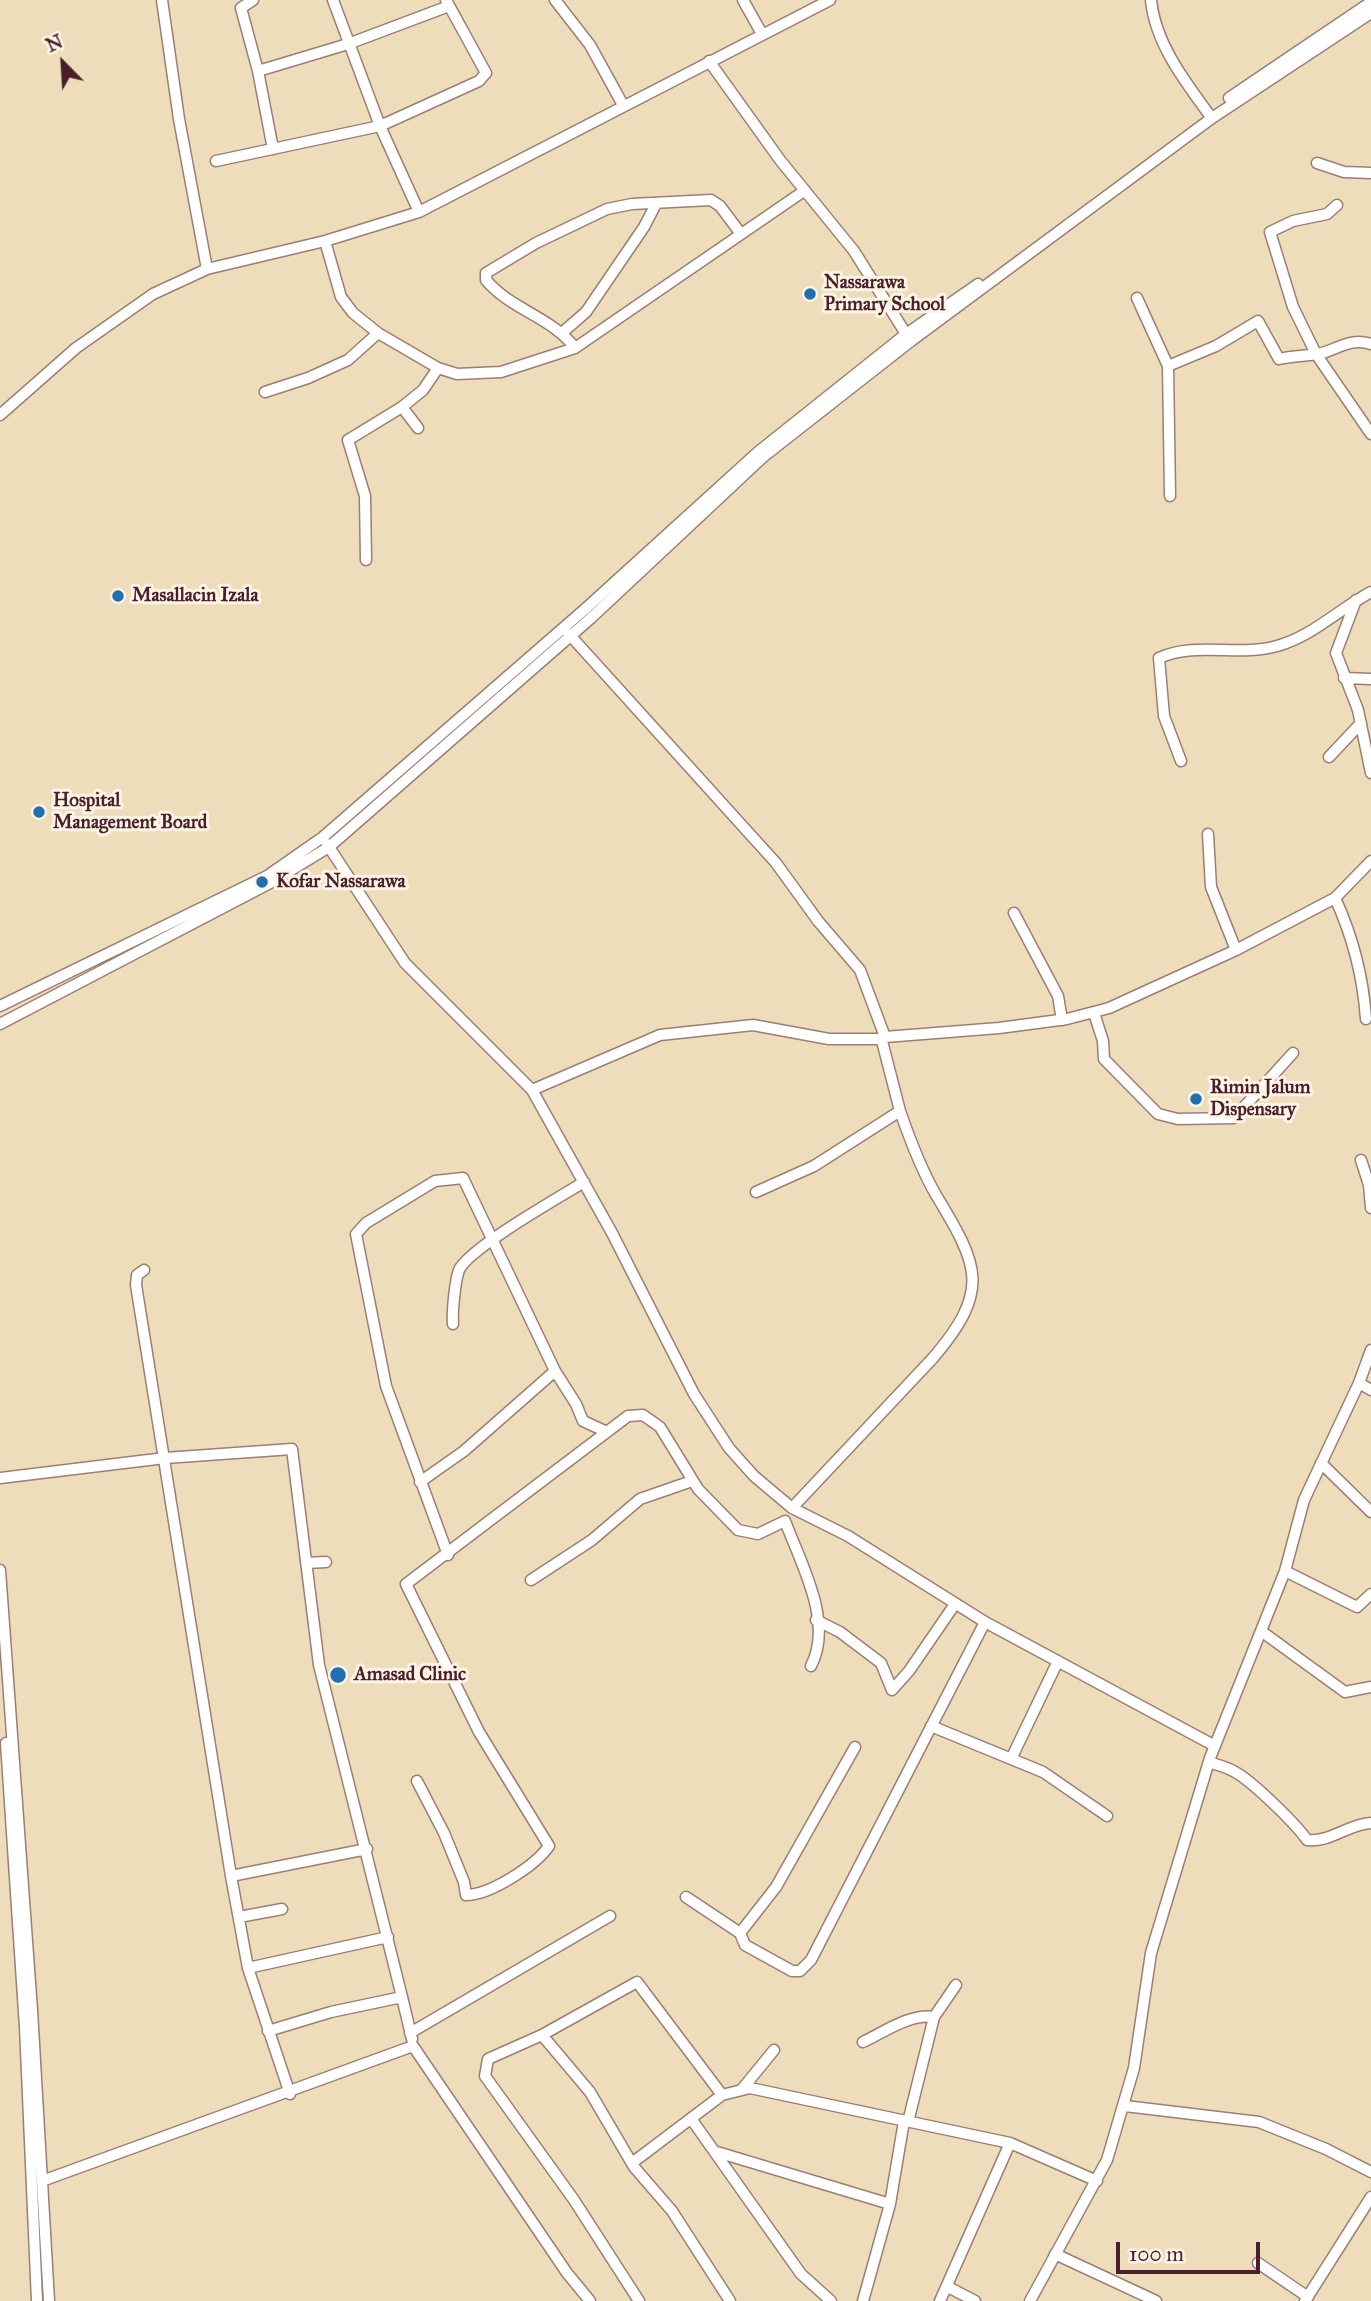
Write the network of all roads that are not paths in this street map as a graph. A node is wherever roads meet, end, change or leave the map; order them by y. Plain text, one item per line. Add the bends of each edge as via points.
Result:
1 (162, 0) edge
2 (253, 0) edge
3 (333, 0) edge
4 (555, 0) edge
5 (743, 0) edge
6 (830, 0) edge
7 (1151, 0) edge
8 (1371, 2) edge
9 (448, 3) edge
10 (1371, 13) edge
11 (762, 34) junction
12 (348, 44) junction
13 (709, 61) junction
14 (258, 71) junction
15 (623, 105) junction
16 (1208, 113) junction
17 (380, 126) junction
18 (273, 149) junction
19 (216, 161) dead end
20 (1317, 163) dead end
21 (1371, 173) edge
22 (804, 191) junction
23 (656, 204) junction
24 (1337, 205) dead end
25 (419, 212) junction
26 (741, 234) junction
27 (325, 242) junction
28 (207, 269) junction
29 (1137, 298) dead end
30 (564, 332) junction
31 (378, 333) junction
32 (906, 334) junction
33 (1371, 344) edge
34 (575, 348) junction
35 (1316, 354) junction
36 (1168, 366) junction
37 (438, 368) junction
38 (265, 392) dead end
39 (402, 407) junction
40 (0, 415) edge
41 (418, 428) dead end
42 (1371, 434) edge
43 (1170, 496) dead end
44 (366, 561) dead end
45 (1371, 592) edge
46 (1356, 600) junction
47 (567, 632) junction
48 (1344, 678) junction
49 (1371, 679) edge
50 (1361, 723) junction
51 (1329, 757) dead end
52 (1181, 761) dead end
53 (1371, 772) edge
54 (1208, 834) dead end
55 (323, 838) junction
56 (329, 847) junction
57 (1371, 861) edge
58 (1335, 898) junction
59 (1014, 913) dead end
60 (1237, 950) junction
61 (0, 1006) edge
62 (1094, 1013) junction
63 (1366, 1018) dead end
64 (1062, 1020) junction
65 (0, 1024) edge
66 (884, 1038) junction
67 (1293, 1053) dead end
68 (533, 1090) junction
69 (900, 1111) junction
70 (1361, 1160) dead end
71 (584, 1182) junction
72 (757, 1192) dead end
73 (1371, 1208) edge
74 (493, 1238) junction
75 (144, 1270) dead end
76 (453, 1324) dead end
77 (1371, 1350) edge
78 (555, 1371) junction
79 (1359, 1383) junction
80 (1371, 1390) edge
81 (607, 1432) junction
82 (165, 1458) junction
83 (1321, 1463) junction
84 (0, 1478) edge
85 (692, 1481) junction
86 (421, 1482) junction
87 (792, 1508) junction
88 (1371, 1512) edge
89 (448, 1555) junction
90 (326, 1562) dead end
91 (306, 1563) junction
92 (0, 1570) edge
93 (1286, 1571) junction
94 (531, 1580) dead end
95 (1371, 1594) edge
96 (955, 1604) junction
97 (816, 1619) junction
98 (985, 1622) junction
99 (1261, 1631) junction
100 (0, 1658) edge
101 (1058, 1661) junction
102 (811, 1666) dead end
103 (1371, 1687) edge
104 (930, 1726) junction
105 (1215, 1746) junction
106 (855, 1747) dead end
107 (1012, 1757) junction
108 (1209, 1762) junction
109 (417, 1781) dead end
110 (1107, 1816) dead end
111 (1371, 1823) edge
112 (367, 1849) junction
113 (231, 1876) junction
114 (686, 1897) dead end
115 (282, 1909) dead end
116 (610, 1916) dead end
117 (239, 1917) junction
118 (740, 1933) junction
119 (388, 1937) junction
120 (248, 1968) junction
121 (956, 1985) dead end
122 (402, 1997) junction
123 (934, 2017) junction
124 (268, 2031) junction
125 (410, 2034) junction
126 (542, 2035) junction
127 (863, 2042) dead end
128 (413, 2046) junction
129 (774, 2050) dead end
130 (743, 2088) junction
131 (290, 2094) junction
132 (722, 2095) junction
133 (1125, 2106) junction
134 (692, 2120) junction
135 (906, 2121) junction
136 (1010, 2143) junction
137 (716, 2152) junction
138 (632, 2163) junction
139 (1371, 2172) edge
140 (42, 2181) junction
141 (1097, 2181) junction
142 (1371, 2197) edge
143 (890, 2204) junction
144 (1055, 2254) junction
145 (1258, 2263) dead end
146 (948, 2287) junction
147 (1307, 2299) edge
148 (37, 2301) edge
149 (48, 2301) edge
150 (590, 2301) edge
151 (639, 2301) edge
152 (730, 2301) edge
153 (831, 2301) edge
154 (863, 2301) edge
155 (940, 2301) edge
156 (975, 2301) edge
157 (1030, 2301) edge
158 (1156, 2301) edge

1 - 28 street
2 - 14 street via 241,8
3 - 12 street
4 - 15 street via 590,45
5 - 11 street
6 - 11 street
7 - 16 street via 1155,28
8 - 16 street
9 - 12 street
9 - 17 street via 486,73 480,81
10 - 47 street via 1212,118 911,341 763,457
11 - 13 street
12 - 14 street
12 - 17 street
13 - 15 street
13 - 22 street
14 - 18 street
15 - 25 street
16 - 32 street
17 - 18 street
17 - 25 street
18 - 19 street
20 - 21 street via 1344,172
22 - 26 street
22 - 32 street via 854,251
23 - 26 street via 711,200
23 - 30 street via 586,312
23 - 30 street via 607,209 486,273 486,280 506,299
24 - 35 street via 1327,214 1293,221 1270,232 1293,307
25 - 27 street
26 - 34 street
27 - 28 street
27 - 31 street via 341,297
28 - 40 street via 153,294 76,348
29 - 36 street
30 - 34 street
31 - 37 street
31 - 38 street via 348,360 309,379
32 - 47 street via 758,452
33 - 35 street via 1349,341
34 - 37 street via 501,372 457,374
35 - 36 street via 1279,359 1258,321 1216,346
35 - 42 street
36 - 43 street
37 - 39 street via 423,390
39 - 41 street
39 - 44 street via 348,440 365,496
45 - 46 street
46 - 48 street via 1336,653
46 - 52 street via 1310,633 1276,646 1185,650 1159,658 1164,716
47 - 55 street
47 - 56 street
47 - 66 street via 776,863 860,970
48 - 49 street
48 - 50 street
50 - 51 street
50 - 53 street
54 - 60 street via 1211,887
55 - 56 street
55 - 61 street via 267,876
56 - 65 street via 270,883
56 - 68 street via 405,962
57 - 58 street
58 - 60 street
58 - 63 street via 1363,978
59 - 64 street via 1058,996
60 - 62 street
62 - 64 street
62 - 67 street via 1104,1059 1158,1114 1178,1119 1234,1118
64 - 66 street
66 - 68 street via 829,1039 753,1025 660,1035
66 - 69 street
68 - 71 street
69 - 72 street via 814,1166
69 - 87 street via 922,1167 964,1241 972,1273 971,1296 955,1333
70 - 73 street
71 - 74 street
71 - 87 street via 714,1427 754,1476
74 - 76 street via 459,1269
74 - 78 street
74 - 86 street via 463,1178 435,1181 366,1223 356,1234 386,1386
75 - 82 street via 137,1275 136,1285
77 - 79 street
78 - 81 street via 583,1421
78 - 86 street via 464,1451
79 - 80 street
79 - 83 street
81 - 85 street via 628,1416 643,1415 660,1427
81 - 89 street
82 - 84 street
82 - 91 street via 292,1449
82 - 113 street
83 - 88 street
83 - 93 street via 1304,1500
85 - 94 street via 640,1499 592,1540
85 - 97 street via 738,1530 758,1534 786,1521 815,1595
86 - 89 street
87 - 96 street via 848,1536
89 - 109 street via 406,1584 479,1732 549,1846 528,1867 476,1895 466,1895 444,1833
90 - 91 street
91 - 112 street via 319,1665
92 - 140 street
93 - 95 street via 1357,1607
93 - 99 street
96 - 97 street via 892,1690 881,1663
96 - 98 street
97 - 102 street via 820,1650
98 - 101 street
98 - 104 street
99 - 103 street via 1345,1692
99 - 105 street
100 - 148 street via 25,2027
101 - 105 street
101 - 107 street
104 - 107 street
104 - 118 street via 811,1961 800,1971 792,1971 745,1944
105 - 108 street
106 - 118 street via 776,1887
107 - 110 street via 1043,1772
108 - 111 street via 1255,1785 1307,1840 1319,1842
108 - 133 street via 1151,1953
112 - 113 street
112 - 119 street
113 - 117 street
114 - 118 street
115 - 117 street
116 - 125 street
117 - 120 street
119 - 120 street
119 - 122 street
120 - 124 street
121 - 123 street
122 - 124 street
122 - 125 street
123 - 127 street via 912,2019
123 - 135 street
124 - 131 street
125 - 128 street
126 - 132 street via 637,1982
126 - 138 street via 590,2092
126 - 151 street via 488,2059 485,2076 575,2200
128 - 131 street
128 - 150 street
129 - 130 street
130 - 132 street
130 - 135 street
131 - 140 street
132 - 134 street
133 - 139 street via 1259,2122
133 - 141 street
134 - 137 street
134 - 138 street
135 - 136 street
135 - 143 street
136 - 141 street
136 - 146 street
137 - 143 street
137 - 153 street via 801,2274
138 - 152 street via 672,2211
140 - 149 street
141 - 144 street
142 - 147 street
143 - 154 street
144 - 157 street
144 - 158 street
145 - 147 street
146 - 155 street
146 - 156 street

